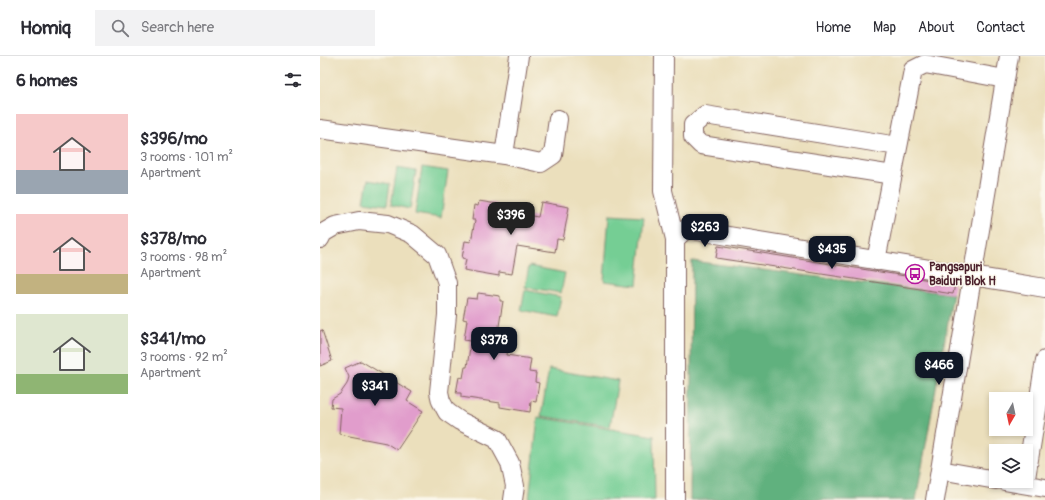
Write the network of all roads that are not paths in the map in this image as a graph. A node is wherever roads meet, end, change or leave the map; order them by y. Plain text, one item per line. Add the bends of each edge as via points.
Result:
1 (520, 56) edge
2 (664, 56) edge
3 (1009, 56) edge
4 (1005, 79) junction
5 (558, 119) dead end
6 (320, 129) edge
7 (898, 146) junction
8 (504, 155) junction
9 (892, 175) junction
10 (320, 239) edge
11 (675, 240) junction
12 (876, 261) junction
13 (972, 277) junction
14 (1045, 288) edge
15 (1045, 360) edge
16 (1043, 380) edge
17 (1041, 408) edge
18 (1033, 447) edge
19 (940, 470) junction
20 (989, 479) edge
21 (1033, 487) edge
22 (1045, 488) edge
23 (513, 500) edge
24 (675, 500) edge
25 (935, 500) edge

1 - 8 street
2 - 11 street via 663,191
3 - 4 street
4 - 7 street via 925,64 913,70
4 - 13 street
5 - 8 street via 553,155 541,162
6 - 8 street
7 - 9 street
7 - 9 street via 705,115 693,125 693,137 701,145
9 - 12 street
10 - 23 street via 335,226 359,221 388,224 412,234 436,255 448,283 439,392 441,401 447,412 497,440 510,463 515,486
11 - 12 street via 686,230
11 - 24 street
12 - 13 street
13 - 14 street
13 - 19 street
15 - 16 street
16 - 17 street
17 - 18 street
19 - 20 street
19 - 25 street
21 - 22 street

